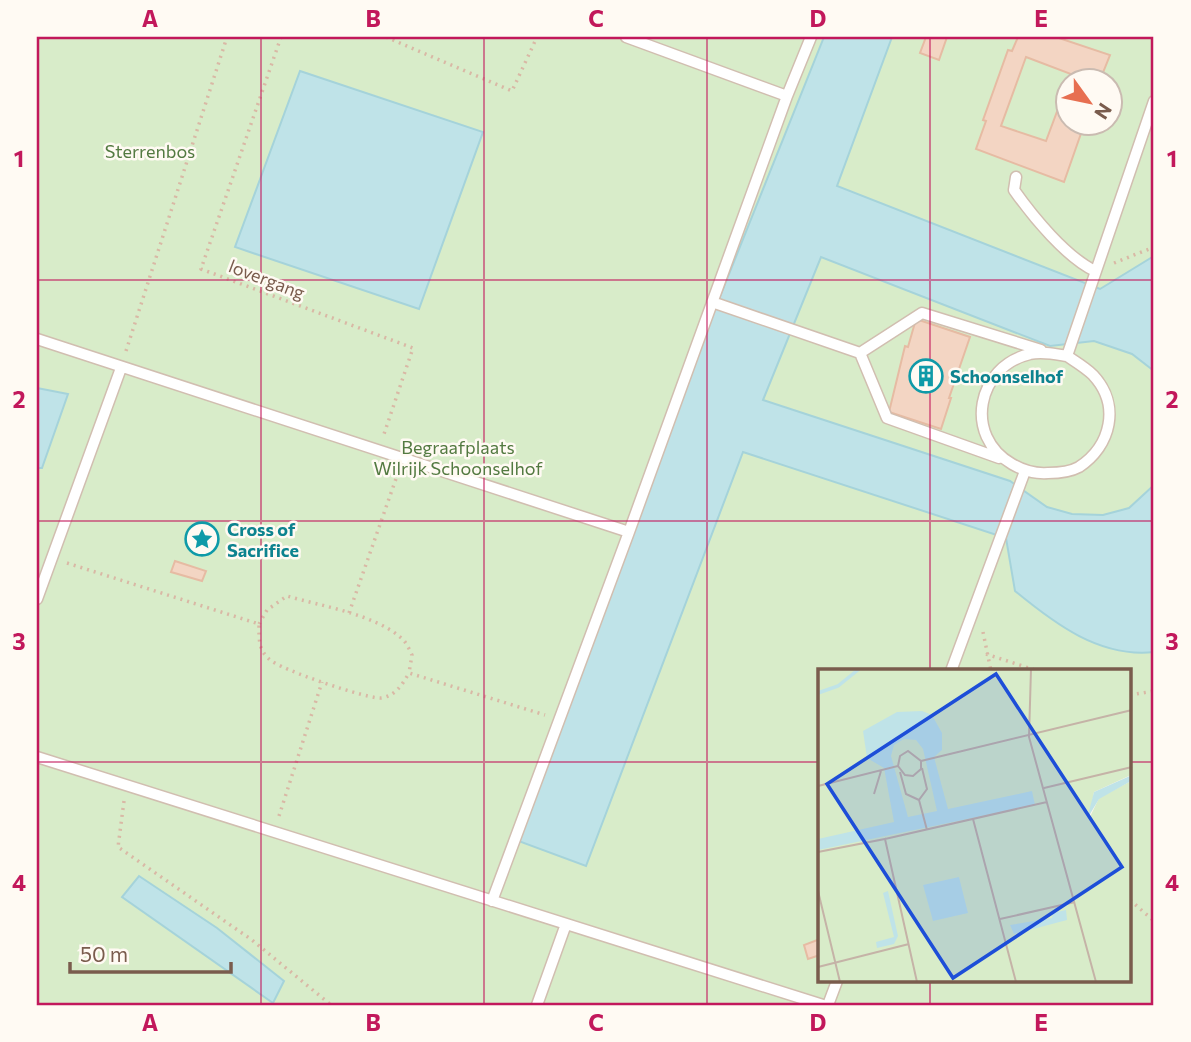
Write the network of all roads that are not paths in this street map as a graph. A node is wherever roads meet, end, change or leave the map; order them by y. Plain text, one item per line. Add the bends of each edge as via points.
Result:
1 (626, 37) edge
2 (811, 37) edge
3 (787, 96) junction
4 (1154, 101) edge
5 (1016, 177) dead end
6 (1095, 271) junction
7 (712, 302) junction
8 (37, 339) edge
9 (860, 353) junction
10 (1050, 353) junction
11 (1067, 356) junction
12 (121, 368) junction
13 (1006, 460) junction
14 (1025, 471) junction
15 (629, 532) junction
16 (37, 599) edge
17 (952, 669) edge
18 (37, 757) edge
19 (492, 901) junction
20 (566, 924) junction
21 (837, 982) edge
22 (537, 1005) edge
23 (826, 1005) edge

1 - 3 lane
2 - 3 lane
3 - 7 lane
4 - 6 lane
5 - 6 lane via 1014,190 1025,206 1082,264
6 - 11 lane
7 - 9 lane
7 - 15 lane
8 - 12 lane
9 - 10 lane via 922,313
9 - 13 lane via 887,418
10 - 11 lane
10 - 13 lane via 1010,362 986,393 981,412 984,430 991,447
11 - 14 lane via 1093,375 1106,394 1111,418 1104,440 1092,457 1075,469 1038,474
12 - 15 lane
12 - 16 lane
13 - 14 lane
14 - 17 lane
15 - 19 lane
18 - 19 lane
19 - 20 lane
20 - 22 lane
20 - 23 lane
21 - 23 lane

